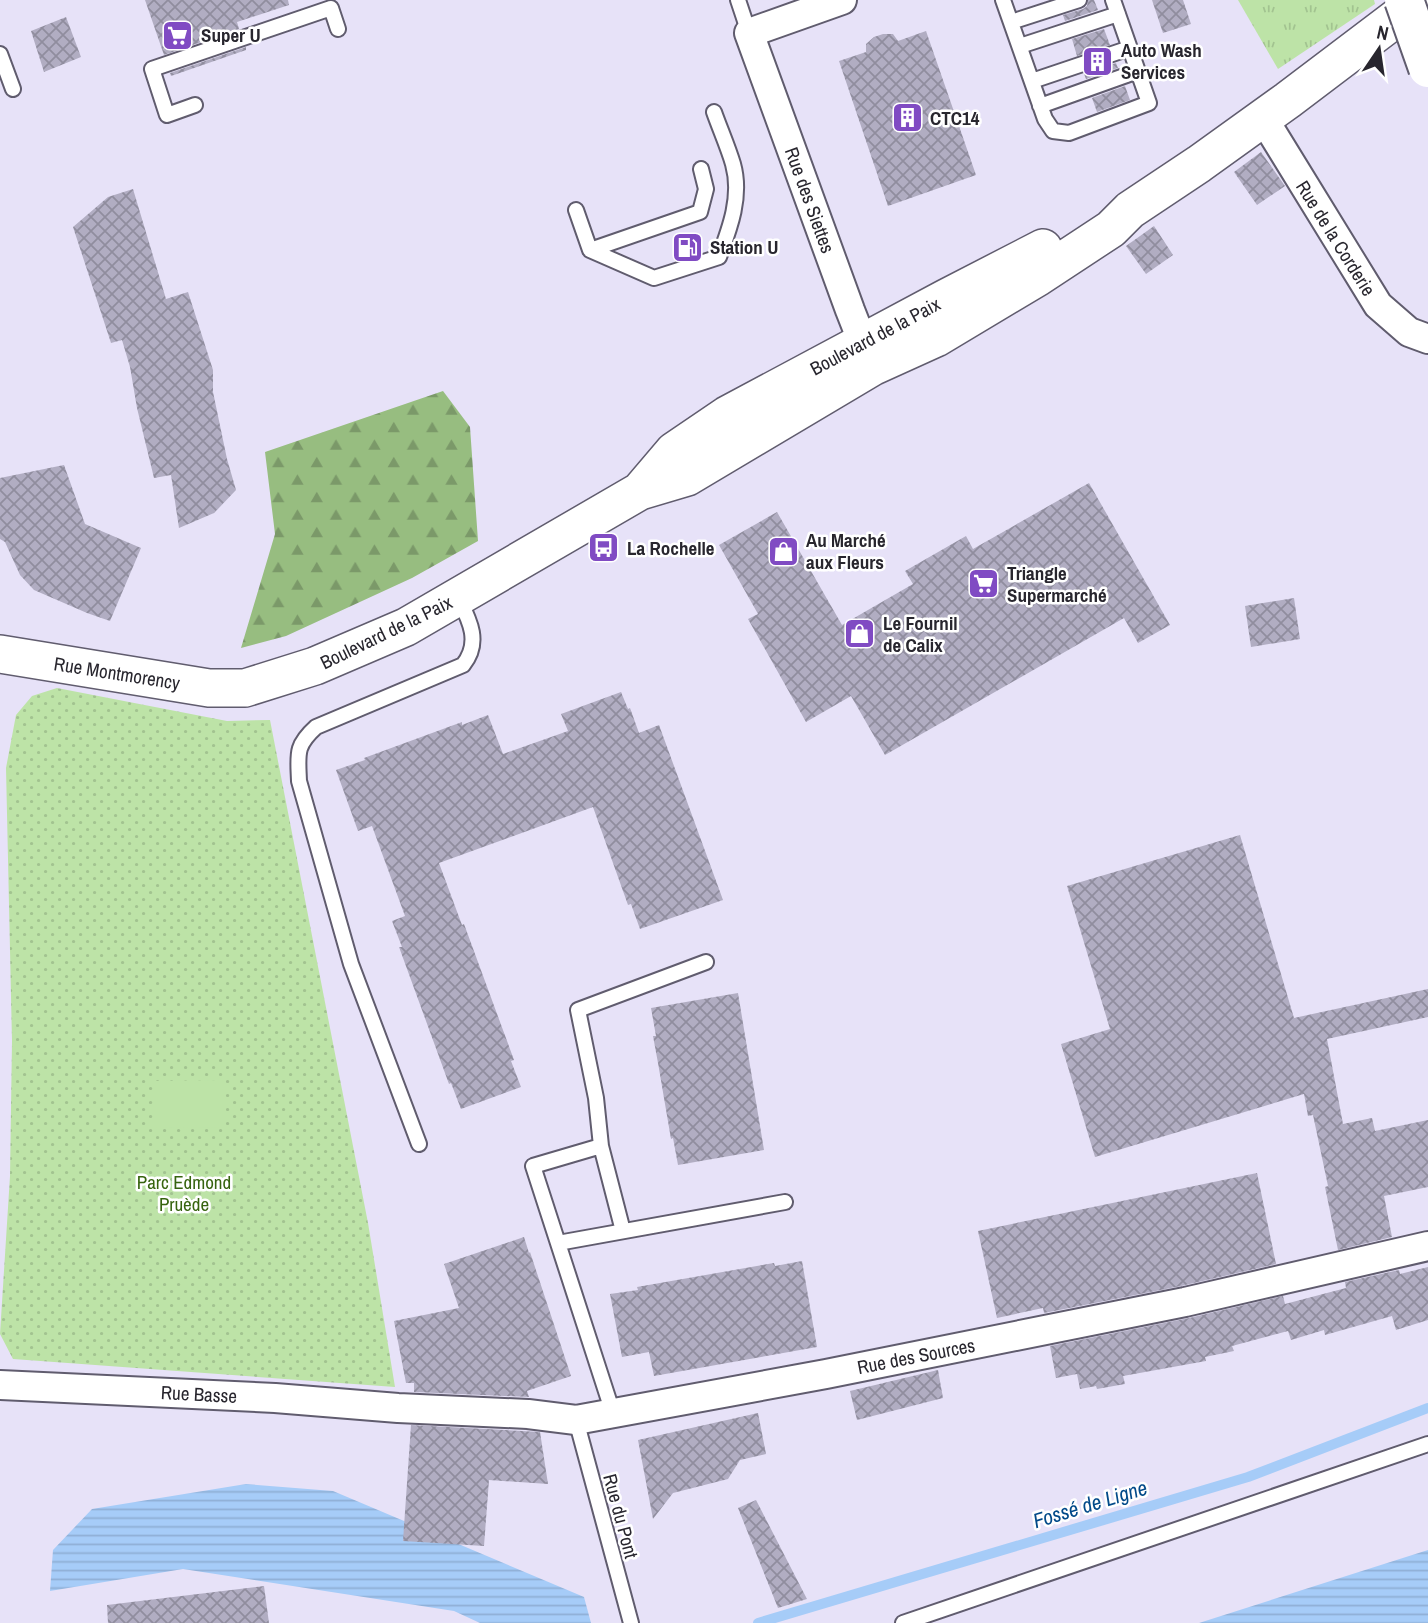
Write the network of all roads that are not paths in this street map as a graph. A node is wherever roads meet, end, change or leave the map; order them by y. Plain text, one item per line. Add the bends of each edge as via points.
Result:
1 (738, 0) edge
2 (842, 0) edge
3 (1003, 0) edge
4 (1079, 0) edge
5 (1404, 0) edge
6 (1420, 0) edge
7 (1116, 7) edge
8 (1011, 22) junction
9 (338, 29) dead end
10 (750, 33) junction
11 (1020, 46) junction
12 (1130, 48) junction
13 (0, 54) edge
14 (1428, 68) edge
15 (1138, 71) junction
16 (1032, 81) junction
17 (13, 89) dead end
18 (195, 105) dead end
19 (1040, 106) junction
20 (714, 112) dead end
21 (1263, 118) junction
22 (701, 169) dead end
23 (576, 210) dead end
24 (590, 250) junction
25 (1428, 339) edge
26 (867, 354) junction
27 (458, 598) junction
28 (0, 654) edge
29 (234, 689) joint
30 (706, 962) dead end
31 (419, 1144) dead end
32 (601, 1146) junction
33 (785, 1202) dead end
34 (622, 1231) junction
35 (558, 1243) junction
36 (1428, 1247) edge
37 (0, 1385) edge
38 (398, 1408) joint
39 (613, 1413) junction
40 (576, 1420) junction
41 (1428, 1444) edge
42 (631, 1623) edge
43 (903, 1623) edge

1 - 10 lane, Rue des Siettes
2 - 10 street
3 - 8 lane
4 - 8 lane
5 - 14 highway, bridge
6 - 21 street, Boulevard de la Paix
7 - 11 lane
7 - 12 lane
8 - 11 lane
9 - 18 lane via 331,8 152,69 167,115
10 - 26 street, Rue des Siettes
11 - 16 lane
12 - 15 lane
12 - 16 lane
13 - 17 lane
15 - 19 lane
15 - 19 lane via 1149,103 1069,133 1053,131
16 - 19 lane
20 - 24 lane via 734,167 736,194 719,257 654,278
21 - 25 street, Rue de la Corderie via 1378,305 1409,332
21 - 26 street, Boulevard de la Paix via 1130,210 1096,221
22 - 24 lane via 706,189 700,212
23 - 24 lane
26 - 27 street, Boulevard de la Paix via 727,415 674,451 640,491
27 - 29 street, Boulevard de la Paix via 334,659
27 - 31 lane via 473,629 474,645 463,665 316,727 303,738 298,756 299,781 351,964
28 - 29 street, Rue Montmorency
30 - 32 lane via 579,1010
32 - 34 lane
32 - 35 lane via 533,1166
33 - 34 lane
34 - 35 lane
35 - 39 lane
36 - 39 street, Rue des Sources via 1185,1303
37 - 38 street, Rue Basse
38 - 40 street, Rue des Sources
39 - 40 street, Rue des Sources
40 - 42 lane, Rue du Pont
41 - 43 lane

